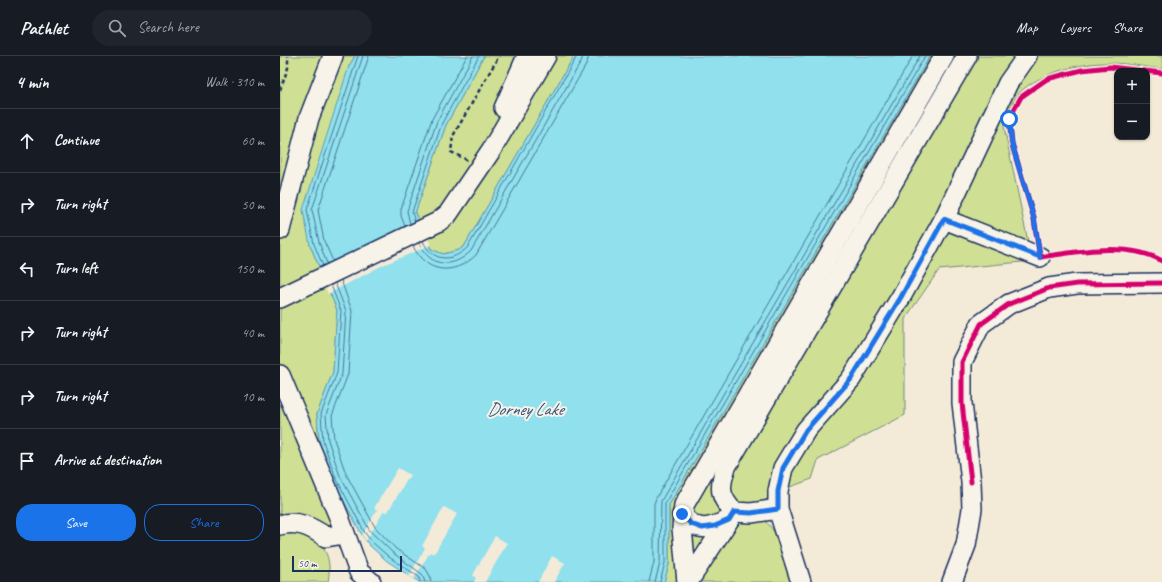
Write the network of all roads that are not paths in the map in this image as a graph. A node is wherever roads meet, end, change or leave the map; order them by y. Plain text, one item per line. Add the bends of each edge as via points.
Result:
1 (334, 56) edge
2 (527, 56) edge
3 (546, 56) edge
4 (944, 56) edge
5 (967, 56) edge
6 (1027, 56) edge
7 (476, 165) junction
8 (944, 219) junction
9 (280, 230) edge
10 (1040, 257) dead end
11 (1162, 283) edge
12 (280, 298) edge
13 (280, 375) edge
14 (778, 509) junction
15 (682, 514) junction
16 (732, 516) junction
17 (280, 526) edge
18 (344, 534) junction
19 (359, 579) edge
20 (688, 582) edge
21 (801, 582) edge
22 (952, 582) edge

1 - 9 street via 309,118
2 - 7 street
3 - 7 street
4 - 15 street via 705,466 684,505
5 - 16 street via 726,467 720,482 724,502
6 - 8 street via 1008,83
7 - 12 street via 448,214 438,222
8 - 10 street
8 - 14 street via 901,297 851,379 806,430 783,468 778,491
11 - 22 street via 1077,284 1049,288 1009,304 981,324 962,362 962,403 972,482 972,509 966,545
13 - 18 street
14 - 16 street
14 - 21 street
15 - 16 street via 691,524 702,528 715,526
15 - 20 street
16 - 20 street
17 - 18 street via 290,522 310,526 326,537
18 - 19 street

